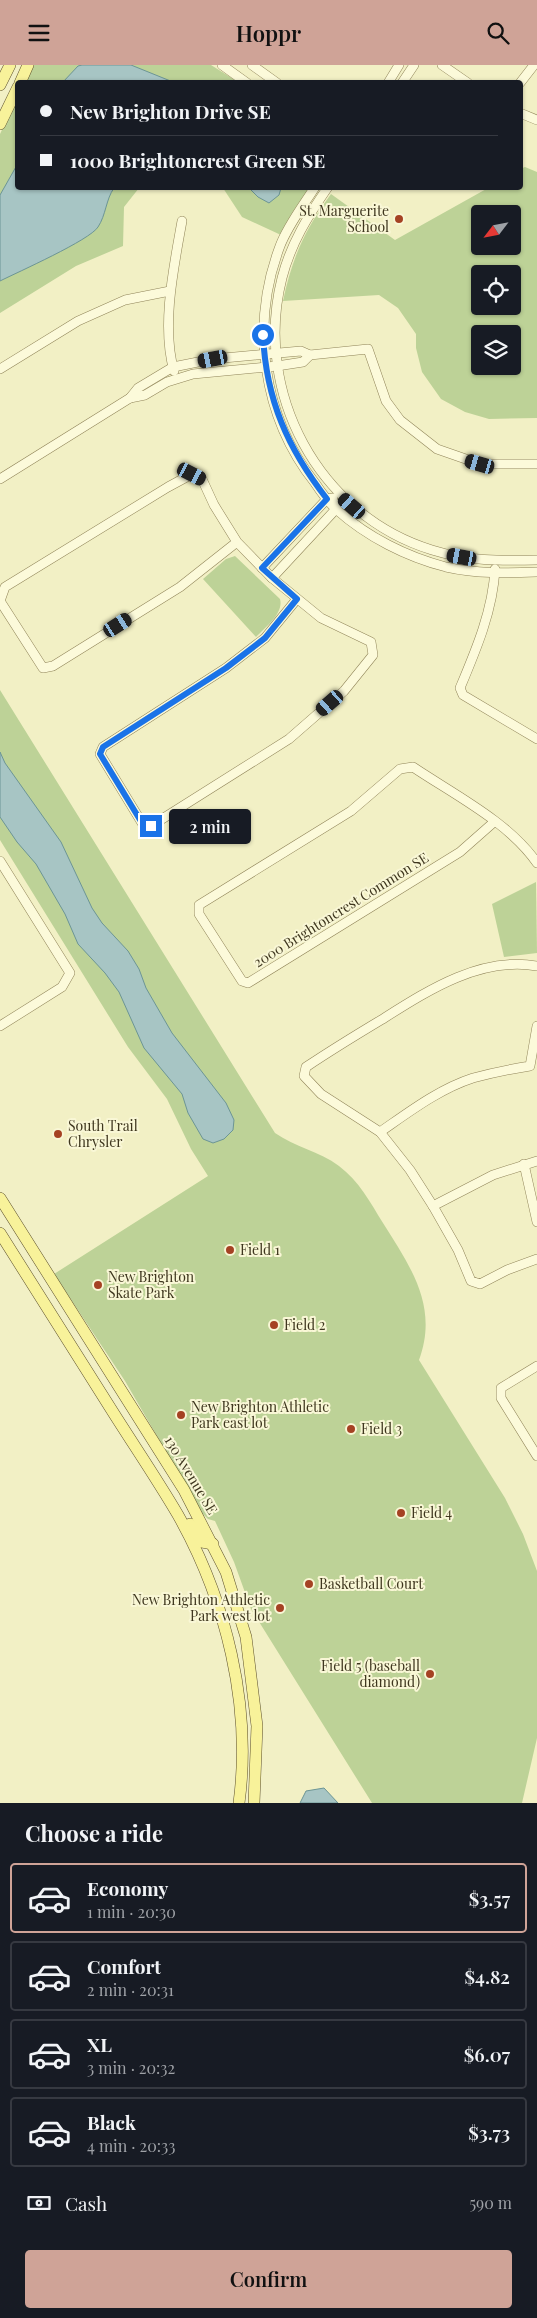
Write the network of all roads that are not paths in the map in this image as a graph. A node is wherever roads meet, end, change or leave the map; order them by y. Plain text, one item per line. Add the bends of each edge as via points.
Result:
1 (10, 65) edge
2 (28, 65) edge
3 (222, 65) edge
4 (252, 65) edge
5 (399, 65) edge
6 (414, 65) edge
7 (442, 65) edge
8 (534, 65) edge
9 (21, 80) edge
10 (243, 80) edge
11 (273, 80) edge
12 (390, 80) edge
13 (404, 80) edge
14 (464, 80) edge
15 (522, 80) edge
16 (0, 85) edge
17 (15, 93) edge
18 (523, 114) edge
19 (537, 120) edge
20 (0, 124) edge
21 (314, 190) edge
22 (326, 190) edge
23 (182, 221) dead end
24 (170, 291) junction
25 (275, 352) junction
26 (264, 354) junction
27 (310, 355) junction
28 (277, 366) junction
29 (173, 367) junction
30 (265, 367) junction
31 (0, 369) edge
32 (177, 378) junction
33 (130, 398) junction
34 (537, 464) edge
35 (0, 479) edge
36 (340, 495) junction
37 (327, 499) junction
38 (336, 509) junction
39 (237, 542) junction
40 (537, 560) edge
41 (495, 561) junction
42 (262, 568) junction
43 (537, 572) edge
44 (495, 573) junction
45 (272, 578) junction
46 (297, 599) junction
47 (536, 736) edge
48 (494, 821) junction
49 (0, 861) edge
50 (537, 863) edge
51 (537, 966) edge
52 (0, 1026) edge
53 (537, 1026) edge
54 (380, 1132) junction
55 (537, 1161) edge
56 (524, 1164) junction
57 (0, 1198) edge
58 (433, 1206) junction
59 (537, 1221) edge
60 (0, 1233) edge
61 (537, 1259) edge
62 (537, 1365) edge
63 (130, 1439) junction
64 (537, 1456) edge
65 (213, 1544) junction
66 (209, 1581) junction
67 (238, 1803) edge
68 (254, 1803) edge

1 - 16 main road
2 - 9 main road
3 - 10 street
4 - 11 street
5 - 12 street
6 - 13 street
7 - 14 street
8 - 15 street
17 - 20 main road
18 - 19 street
21 - 26 street via 280,246 265,305
22 - 25 street via 300,229 285,268 277,305
23 - 24 street
24 - 29 street
24 - 31 street via 125,299 78,321
25 - 26 street
25 - 27 street via 301,351
25 - 28 street
26 - 29 street
26 - 30 street
27 - 28 street via 302,362
27 - 34 street via 368,349 386,401 400,420 431,445 480,464
28 - 30 street
28 - 36 street via 286,406 296,431
29 - 32 street
29 - 33 street via 138,388
30 - 32 street
30 - 37 street via 286,435 298,460
32 - 33 street via 145,395
33 - 35 street
36 - 37 street
36 - 38 street
36 - 41 street via 372,520 410,542 450,555
37 - 38 street
37 - 42 street
38 - 44 street via 364,530 405,553 446,567
38 - 45 street
39 - 39 street via 202,479 192,474 5,587 0,601 43,668 53,666 180,587
39 - 42 street
40 - 41 street
41 - 44 street
42 - 45 street
43 - 44 street
44 - 47 street via 487,617 460,688 463,695
45 - 46 street
46 - 46 street via 321,618 371,642 373,655 344,691 289,739 151,826 142,823 100,754 103,747 226,668 265,638
48 - 48 street, 2000 Brightoncrest Common SE via 413,767 400,769 351,811 199,905 199,915 242,981 248,983 460,852
48 - 50 street, 2000 Brightoncrest Common SE
49 - 52 street via 70,973 62,987
51 - 54 street via 498,966 443,983 306,1067 304,1076 321,1094
53 - 54 street via 530,1066 472,1079 450,1088
54 - 58 street
55 - 56 street
56 - 58 street via 493,1175
56 - 59 street
57 - 65 main road, 130 Avenue SE via 184,1490
58 - 61 street via 471,1281 480,1284
60 - 63 main road
62 - 64 street via 501,1388 501,1398
63 - 65 main road via 158,1471 196,1535 202,1542
63 - 66 main road via 178,1515
65 - 66 main road via 208,1560
65 - 68 main road, 130 Avenue SE via 226,1572 246,1637 258,1726
66 - 67 main road via 226,1634 237,1691 241,1742

